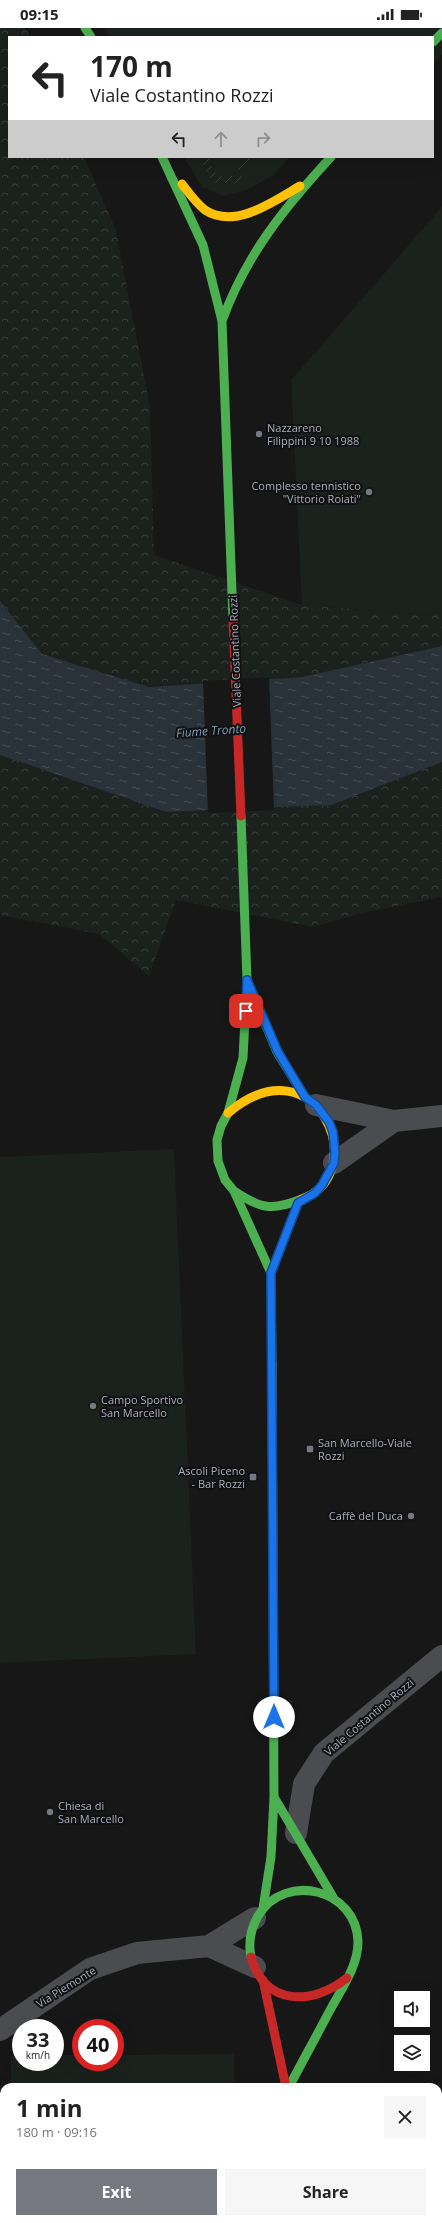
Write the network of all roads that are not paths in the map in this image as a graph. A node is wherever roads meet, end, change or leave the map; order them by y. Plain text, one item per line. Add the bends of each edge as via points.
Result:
1 (442, 33) edge
2 (434, 41) edge
3 (163, 158) edge
4 (330, 158) edge
5 (170, 170) junction
6 (308, 182) junction
7 (222, 321) junction
8 (247, 980) junction
9 (311, 1101) junction
10 (228, 1113) junction
11 (442, 1116) edge
12 (394, 1121) junction
13 (334, 1163) junction
14 (234, 1191) junction
15 (298, 1203) junction
16 (271, 1273) junction
17 (442, 1656) edge
18 (274, 1798) junction
19 (296, 1833) junction
20 (333, 1897) junction
21 (259, 1913) junction
22 (209, 1946) junction
23 (259, 1973) junction
24 (347, 1978) junction
25 (0, 2030) edge
26 (285, 2083) edge
27 (291, 2083) edge

1 - 2 street
3 - 5 street, Viale Costantino Rozzi
4 - 6 street, Viale Costantino Rozzi
5 - 6 street, Viale Costantino Rozzi via 207,211 233,218 255,210
5 - 7 street, Viale Costantino Rozzi via 203,245
6 - 7 street, Viale Costantino Rozzi via 263,238 241,274
7 - 8 street, Viale Costantino Rozzi
8 - 9 street, Viale Costantino Rozzi via 278,1052
8 - 10 street, Viale Costantino Rozzi via 243,1058
9 - 10 street, Viale Costantino Rozzi via 286,1090 265,1090 244,1099
9 - 12 street, Viale Costantino Rozzi
9 - 13 street, Viale Costantino Rozzi via 324,1113 333,1132
10 - 14 street, Viale Costantino Rozzi via 217,1140 218,1161 225,1180
11 - 12 street, Viale Costantino Rozzi
12 - 13 street, Viale Costantino Rozzi
13 - 15 street, Viale Costantino Rozzi via 315,1193
14 - 15 street, Viale Costantino Rozzi via 264,1207 277,1208
14 - 16 street, Viale Costantino Rozzi
15 - 16 street, Viale Costantino Rozzi
16 - 18 street, Viale Costantino Rozzi
17 - 19 street, Viale Costantino Rozzi via 324,1753 304,1784
18 - 19 street
18 - 21 street, Viale Costantino Rozzi via 271,1857
19 - 20 street
20 - 21 street via 316,1890 303,1889 278,1896
20 - 24 street via 350,1913 358,1930 357,1955
21 - 22 street, Via Piemonte
21 - 23 street, Viale Costantino Rozzi via 249,1943
22 - 23 street
22 - 25 street, Via Piemonte via 137,1953 90,1969
23 - 24 street via 272,1988 305,1998 328,1992
23 - 26 street, Viale Costantino Rozzi
24 - 27 street

